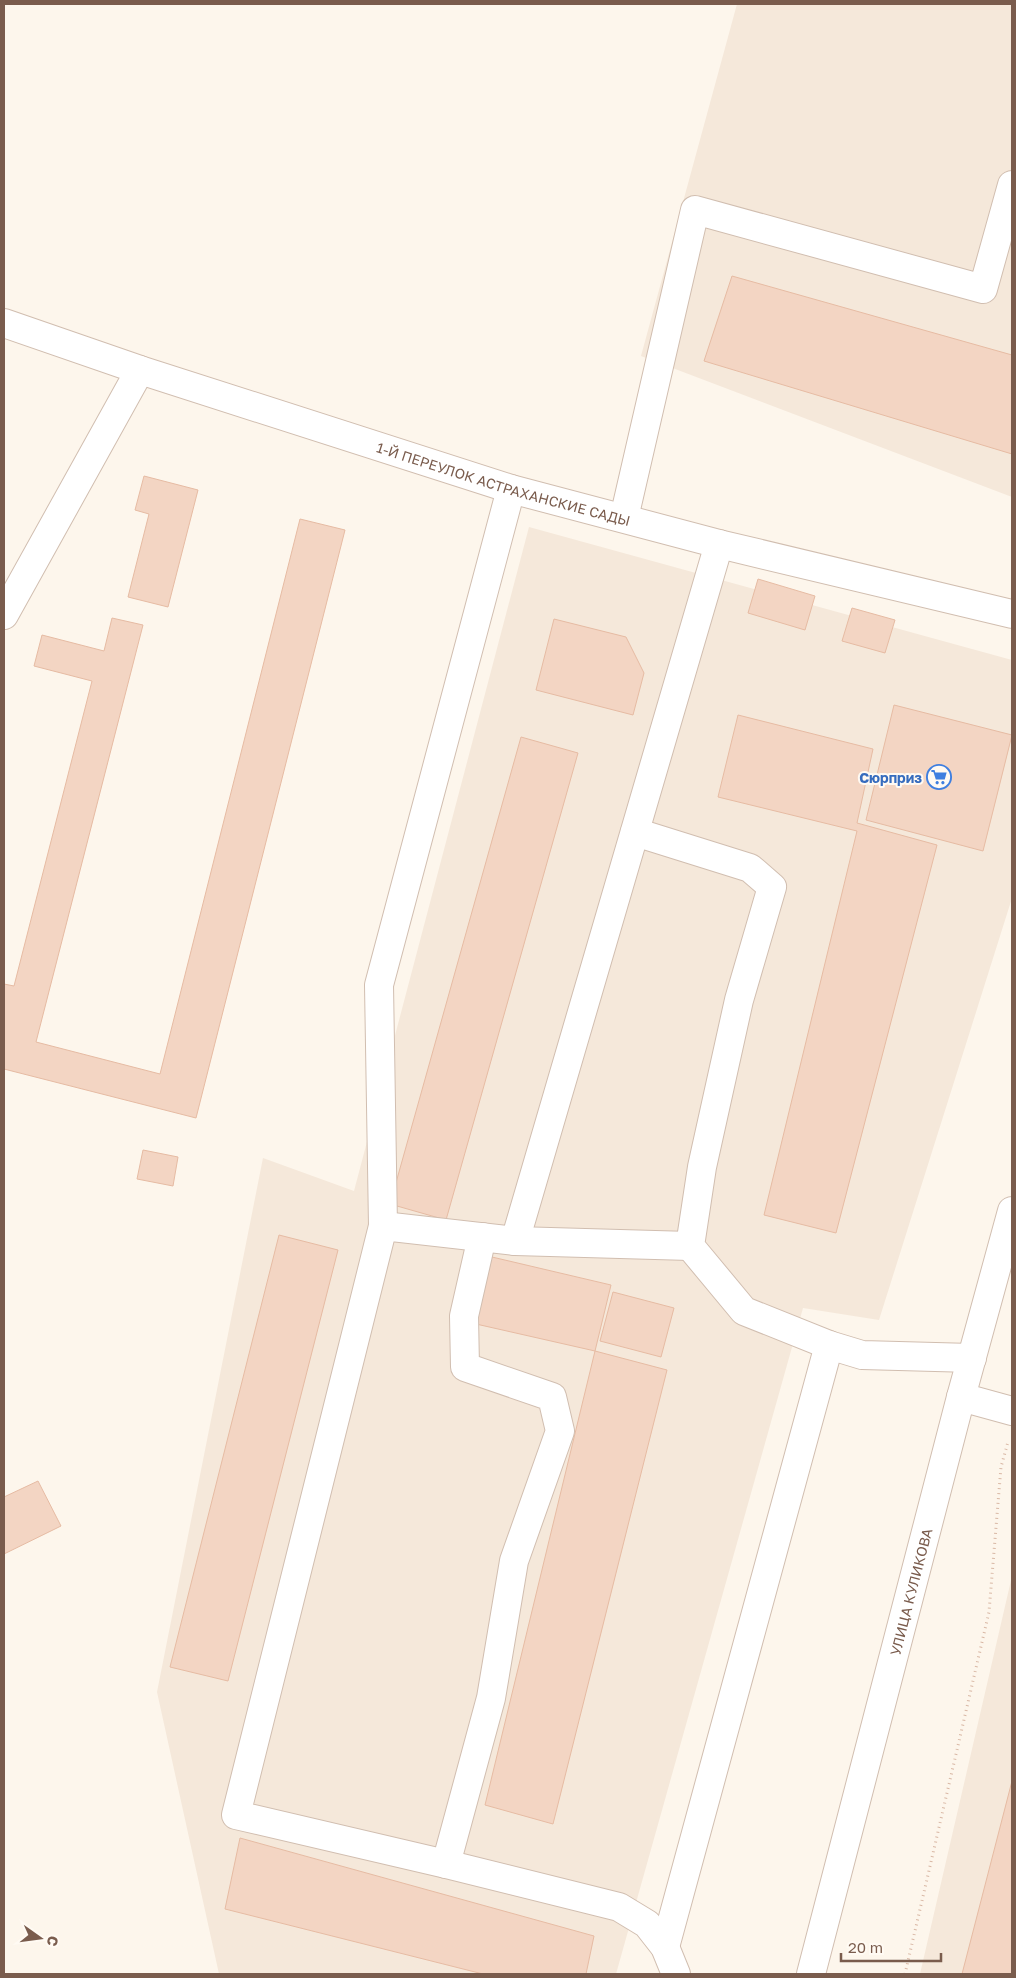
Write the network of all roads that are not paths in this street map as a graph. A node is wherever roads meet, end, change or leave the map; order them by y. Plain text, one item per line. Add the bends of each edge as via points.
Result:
1 (1012, 185) edge
2 (4, 323) edge
3 (140, 370) junction
4 (511, 489) junction
5 (624, 518) junction
6 (720, 544) junction
7 (1012, 614) edge
8 (4, 615) edge
9 (635, 832) junction
10 (1012, 1211) edge
11 (383, 1226) junction
12 (482, 1237) junction
13 (515, 1241) junction
14 (690, 1246) junction
15 (829, 1345) junction
16 (972, 1358) junction
17 (961, 1398) junction
18 (1012, 1411) edge
19 (446, 1864) junction
20 (665, 1947) junction
21 (676, 1974) edge
22 (811, 1974) edge

1 - 5 street via 983,289 695,210
2 - 3 street, 1-Й ПЕРЕУЛОК АСТРАХАНСКИЕ САДЫ
3 - 4 street, 1-Й ПЕРЕУЛОК АСТРАХАНСКИЕ САДЫ
3 - 8 street
4 - 5 street, 1-Й ПЕРЕУЛОК АСТРАХАНСКИЕ САДЫ
4 - 11 street via 378,985
5 - 6 street, 1-Й ПЕРЕУЛОК АСТРАХАНСКИЕ САДЫ
6 - 7 street, 1-Й ПЕРЕУЛОК АСТРАХАНСКИЕ САДЫ
6 - 9 street
9 - 13 street
9 - 14 street via 750,868 772,887 739,1000 702,1167
10 - 16 street, УЛИЦА КУЛИКОВА
11 - 12 street
11 - 19 street via 236,1815
12 - 13 street
12 - 19 street via 464,1316 465,1367 552,1397 560,1431 514,1561 491,1698
13 - 14 street
14 - 15 street via 744,1311
15 - 16 street via 862,1355
15 - 20 street
16 - 17 street, УЛИЦА КУЛИКОВА
17 - 18 street
17 - 22 street, УЛИЦА КУЛИКОВА
19 - 20 street via 619,1907 647,1924
20 - 21 street

